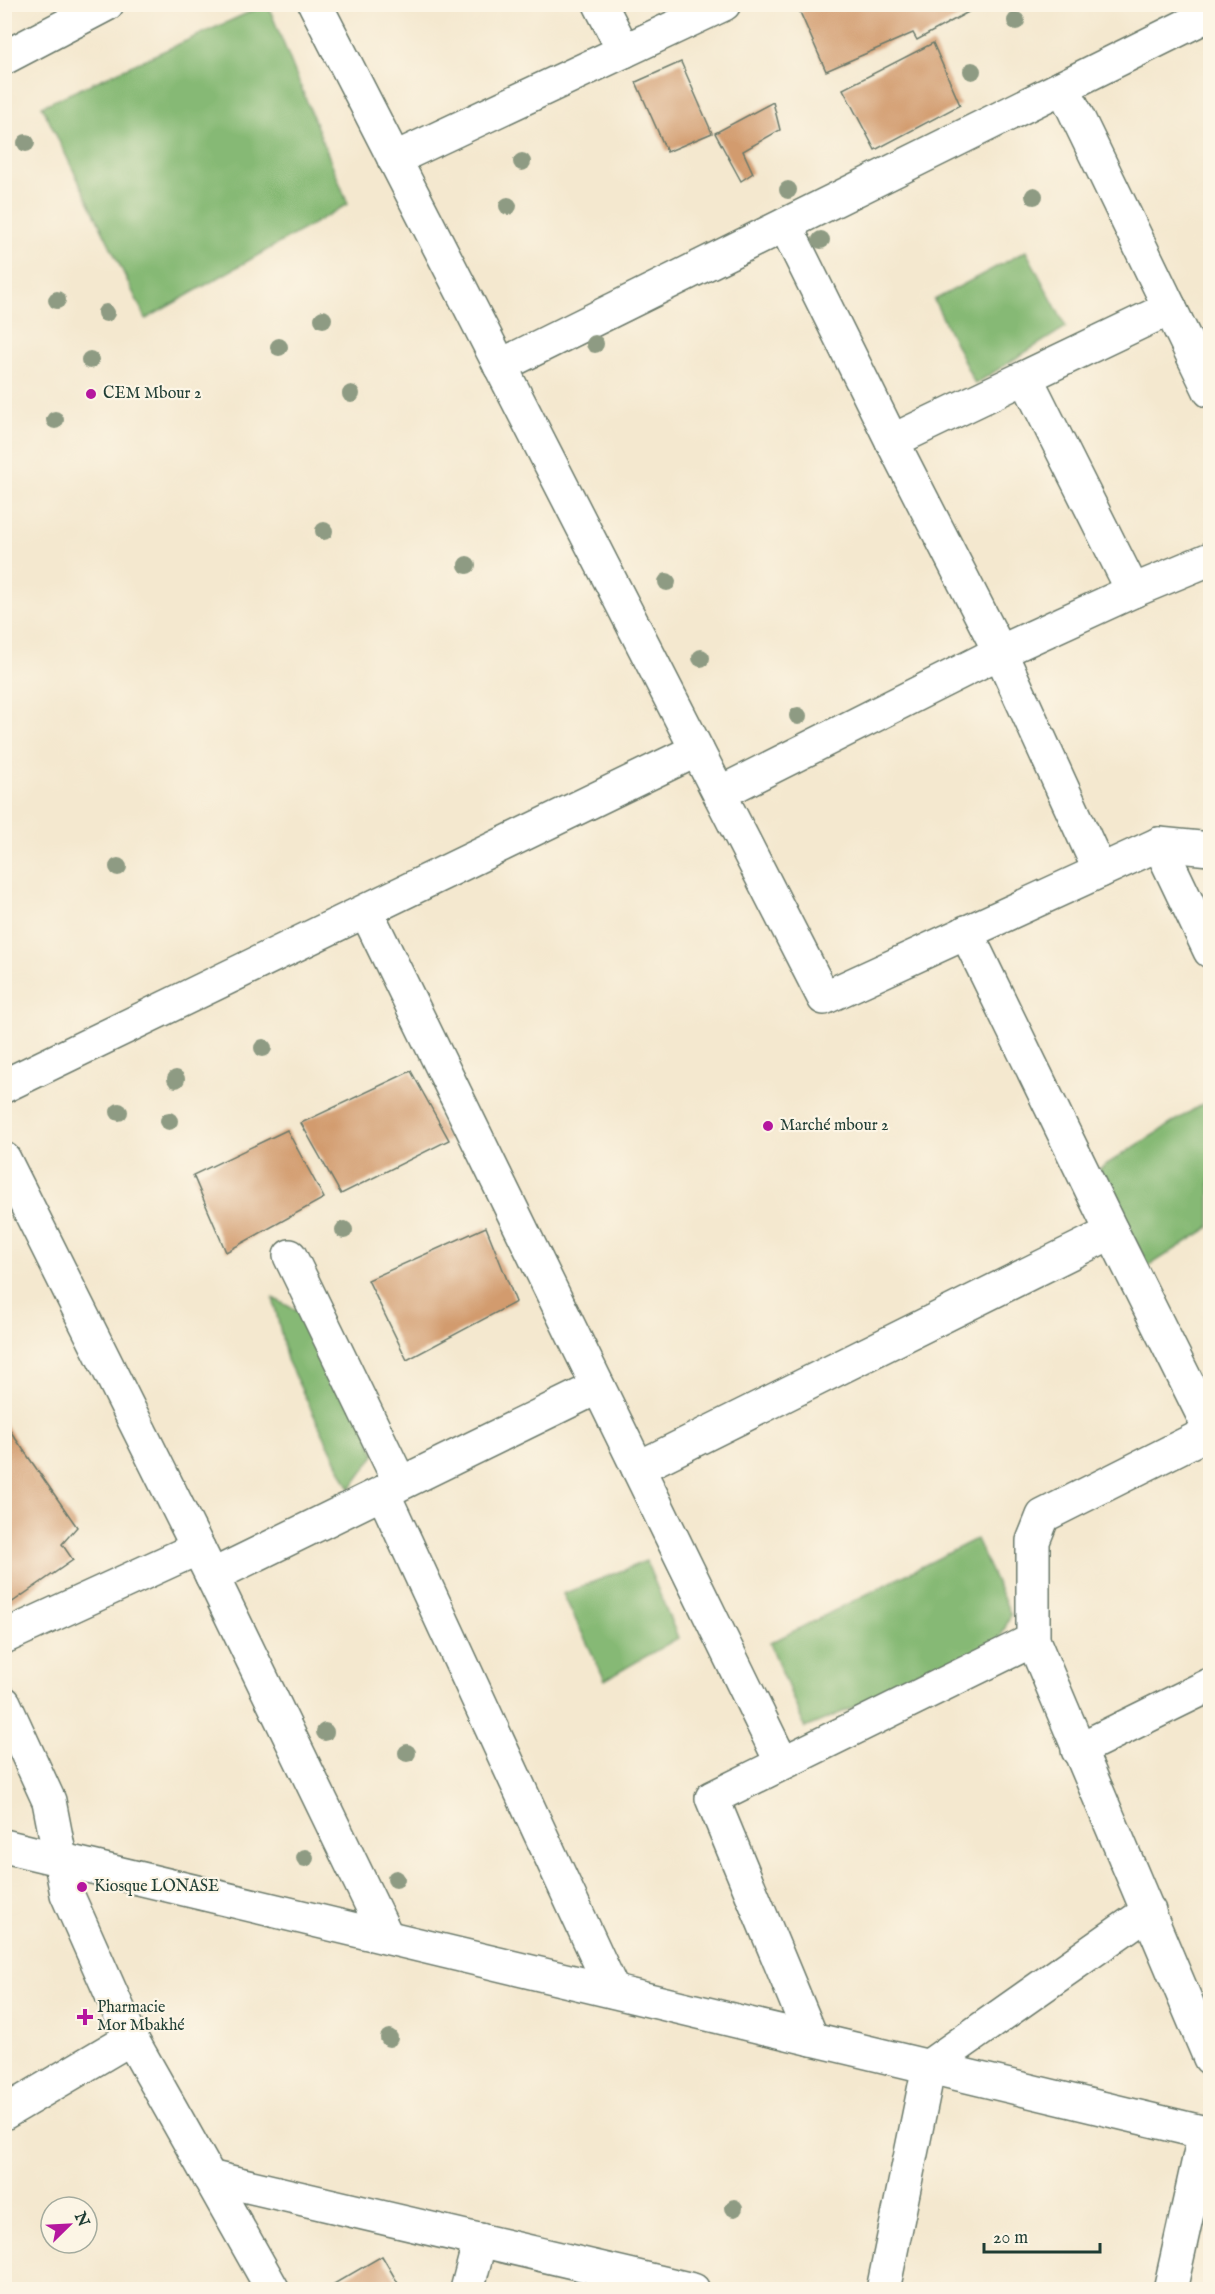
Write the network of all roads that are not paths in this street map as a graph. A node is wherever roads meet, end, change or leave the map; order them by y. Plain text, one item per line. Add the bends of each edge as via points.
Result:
1 (106, 4) edge
2 (315, 4) edge
3 (600, 4) edge
4 (724, 4) edge
5 (1210, 14) edge
6 (624, 51) junction
7 (4, 58) edge
8 (1063, 87) junction
9 (394, 159) junction
10 (785, 225) junction
11 (1170, 308) junction
12 (500, 366) junction
13 (1026, 378) junction
14 (1210, 391) edge
15 (892, 441) junction
16 (1210, 559) edge
17 (1133, 591) junction
18 (1000, 652) junction
19 (697, 750) junction
20 (720, 793) junction
21 (1159, 844) junction
22 (1210, 849) edge
23 (1100, 871) junction
24 (366, 911) junction
25 (966, 932) junction
26 (1210, 951) edge
27 (4, 1086) edge
28 (4, 1159) edge
29 (1112, 1232) junction
30 (290, 1256) dead end
31 (598, 1387) junction
32 (1201, 1387) edge
33 (1210, 1431) edge
34 (638, 1468) junction
35 (392, 1488) junction
36 (205, 1562) junction
37 (4, 1637) edge
38 (1032, 1641) junction
39 (1210, 1685) edge
40 (4, 1703) edge
41 (1078, 1750) junction
42 (782, 1763) junction
43 (4, 1846) edge
44 (59, 1859) junction
45 (1149, 1911) junction
46 (387, 1937) junction
47 (613, 1991) junction
48 (131, 2038) junction
49 (812, 2038) junction
50 (1210, 2058) edge
51 (929, 2066) junction
52 (4, 2113) edge
53 (1208, 2133) edge
54 (209, 2177) junction
55 (480, 2240) junction
56 (270, 2288) edge
57 (467, 2289) edge
58 (693, 2289) edge
59 (883, 2289) edge
60 (1170, 2289) edge

1 - 7 street
2 - 9 street
3 - 6 street
4 - 6 street
5 - 8 street
6 - 9 street
8 - 10 street
8 - 11 street
9 - 12 street
10 - 12 street
10 - 15 street
11 - 13 street
11 - 14 street
12 - 19 street
13 - 15 street
13 - 17 street
15 - 18 street
16 - 17 street
17 - 18 street
18 - 20 street
18 - 23 street
19 - 20 street
19 - 24 street
20 - 25 street via 824,998
21 - 22 street
21 - 23 street
21 - 26 street
23 - 25 street
24 - 27 street
24 - 31 street
25 - 29 street
28 - 36 street
29 - 32 street
29 - 34 street
30 - 35 street
31 - 34 street
31 - 35 street
32 - 33 street
33 - 38 street via 1043,1516 1033,1541
34 - 42 street
35 - 36 street
35 - 47 street
36 - 37 street
36 - 46 street
38 - 41 street
38 - 42 street
39 - 41 street
40 - 44 street via 49,1801
41 - 45 street
42 - 49 street via 712,1798
43 - 44 street
44 - 46 street
44 - 48 street via 67,1894
45 - 50 street
45 - 51 street
46 - 47 street
47 - 49 street
48 - 52 street
48 - 54 street
49 - 51 street
51 - 53 street
51 - 59 street
53 - 60 street
54 - 55 street
54 - 56 street
55 - 57 street
55 - 58 street

